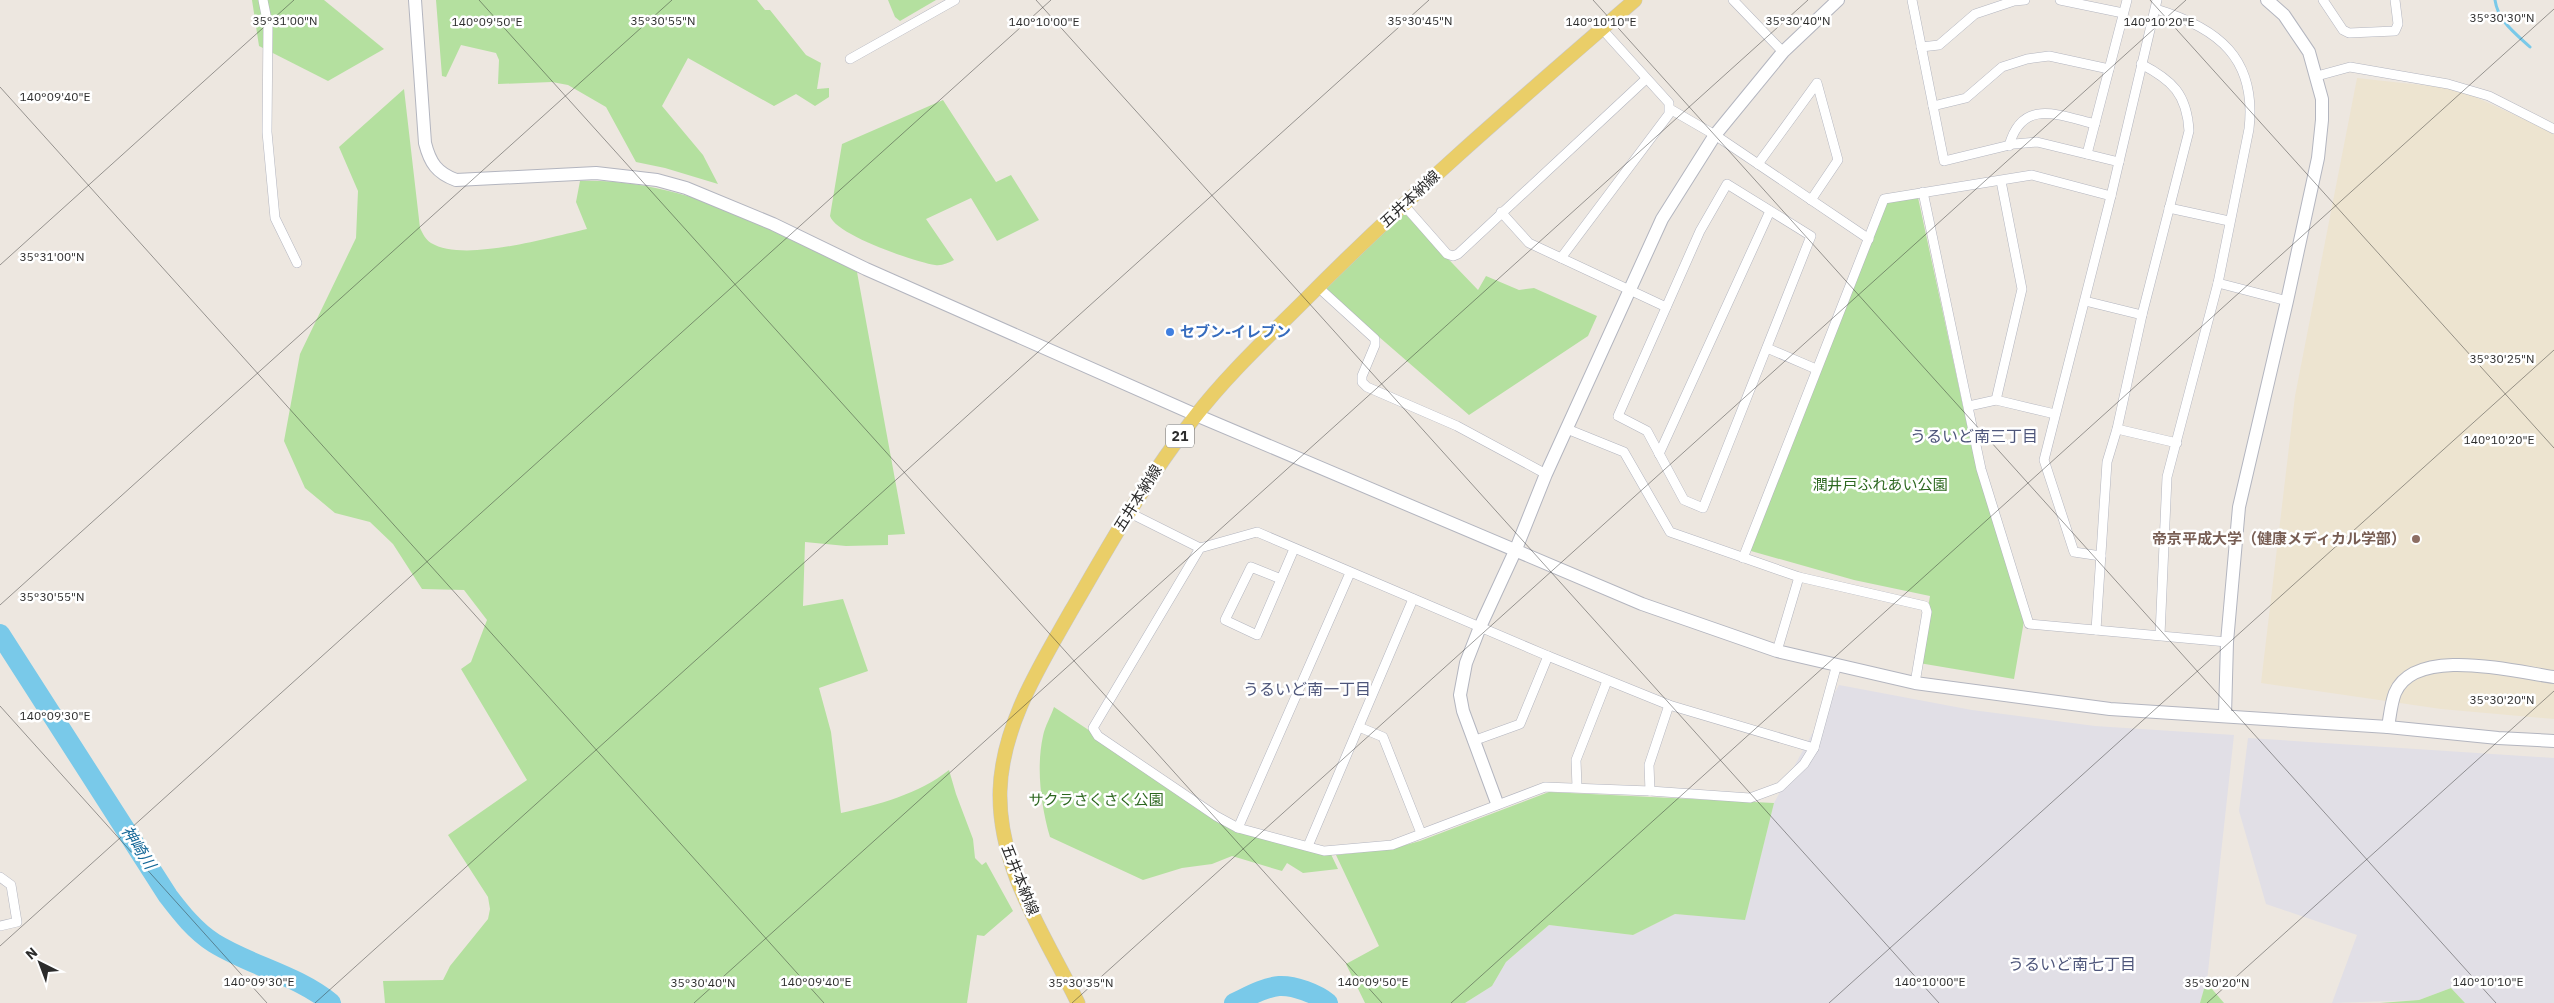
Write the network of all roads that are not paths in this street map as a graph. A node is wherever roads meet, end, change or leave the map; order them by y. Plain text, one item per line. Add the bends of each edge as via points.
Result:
1 (263, 0) edge
2 (415, 0) edge
3 (956, 0) edge
4 (1635, 0) edge
5 (1732, 0) edge
6 (1838, 0) edge
7 (1912, 0) edge
8 (2025, 0) edge
9 (2060, 0) edge
10 (2127, 0) edge
11 (2267, 0) edge
12 (2323, 0) edge
13 (2395, 0) edge
14 (2156, 4) edge
15 (2124, 13) junction
16 (1602, 29) junction
17 (1921, 47) junction
18 (1784, 52) junction
19 (850, 59) dead end
20 (2141, 64) junction
21 (2109, 68) junction
22 (2317, 76) junction
23 (1646, 79) junction
24 (1933, 106) junction
25 (1670, 109) junction
26 (2095, 124) junction
27 (2554, 129) edge
28 (1715, 135) junction
29 (2009, 146) junction
30 (2087, 154) junction
31 (2119, 162) junction
32 (1758, 164) junction
33 (2000, 180) junction
34 (1923, 192) junction
35 (2111, 196) junction
36 (1811, 200) junction
37 (1403, 204) junction
38 (2169, 208) junction
39 (1770, 211) junction
40 (1501, 212) junction
41 (2229, 221) junction
42 (1869, 239) junction
43 (1561, 258) junction
44 (297, 263) dead end
45 (2218, 282) junction
46 (1318, 286) junction
47 (1629, 289) junction
48 (2085, 300) junction
49 (2287, 301) junction
50 (1666, 307) junction
51 (2142, 315) junction
52 (1767, 348) junction
53 (1816, 369) junction
54 (1996, 400) junction
55 (1969, 406) junction
56 (2055, 414) junction
57 (1196, 415) junction
58 (1567, 429) junction
59 (2117, 429) junction
60 (2177, 444) junction
61 (1660, 454) junction
62 (1546, 474) junction
63 (1128, 512) junction
64 (1200, 548) junction
65 (1294, 549) junction
66 (1516, 550) junction
67 (2101, 556) junction
68 (1743, 558) junction
69 (1350, 573) junction
70 (1799, 576) junction
71 (1281, 579) junction
72 (1413, 599) junction
73 (1480, 627) junction
74 (2096, 630) junction
75 (2160, 635) junction
76 (2227, 642) junction
77 (1777, 651) junction
78 (1548, 656) junction
79 (1836, 664) junction
80 (2554, 678) edge
81 (1606, 681) junction
82 (1915, 683) junction
83 (1669, 705) junction
84 (2225, 716) junction
85 (1359, 726) junction
86 (2388, 727) junction
87 (1473, 741) junction
88 (2554, 741) edge
89 (1814, 748) junction
90 (1577, 787) junction
91 (1650, 791) junction
92 (1497, 804) junction
93 (1238, 828) junction
94 (1421, 833) junction
95 (1308, 846) junction
96 (0, 876) edge
97 (0, 926) edge
98 (1078, 1003) edge

1 - 44 street via 268,26 267,132 275,218
2 - 57 street via 425,144 429,158 444,176 456,180 566,172 612,173 686,188 774,224 866,270
3 - 19 street
4 - 16 main road, 五井本納線 / 21
5 - 18 street
6 - 18 street
7 - 17 street
8 - 17 street via 1975,14 1939,45
9 - 15 street
10 - 15 street
11 - 22 street via 2299,33
12 - 13 street via 2349,33 2395,31 2398,24
14 - 20 street
14 - 41 street via 2208,30 2233,54 2245,78 2251,107 2250,124
15 - 21 street
16 - 23 street
16 - 37 main road, 五井本納線 / 21
17 - 24 street
18 - 28 street
20 - 31 street
20 - 38 street via 2173,84 2188,114 2189,130
21 - 24 street via 2049,56 2026,58 2002,67 1966,98
21 - 26 street
22 - 27 street via 2350,67 2448,84 2495,99
22 - 49 street via 2322,99 2318,158
23 - 25 street via 1669,103
23 - 40 street
24 - 29 street via 1944,161
25 - 28 street
25 - 43 street
26 - 29 street via 2048,113 2029,115 2014,129
26 - 30 street
28 - 32 street
28 - 47 street via 1662,219
29 - 30 street via 2037,142
30 - 31 street
31 - 35 street
32 - 36 street
32 - 36 street via 1817,83 1838,160
33 - 34 street
33 - 35 street via 2032,175
33 - 54 street via 2022,289
34 - 42 street via 1884,199
34 - 55 street
35 - 48 street
36 - 42 street
37 - 40 street via 1447,254 1453,256
37 - 46 main road, 五井本納線 / 21
38 - 41 street
38 - 51 street
39 - 50 street via 1727,184 1700,231
39 - 52 street via 1811,236
39 - 61 street
40 - 43 street via 1529,243
41 - 45 street
42 - 53 street
43 - 47 street
45 - 49 street
45 - 60 street
46 - 57 main road, 五井本納線 / 21
46 - 62 street via 1375,339 1362,376 1367,387 1457,426
47 - 50 street
47 - 58 street
48 - 51 street
48 - 56 street
49 - 76 street via 2239,507
50 - 61 street via 1618,416 1647,431
51 - 59 street
52 - 53 street
52 - 61 street via 1703,508 1684,500
53 - 68 street
54 - 55 street
54 - 56 street
55 - 74 street via 1982,469 2029,624
56 - 67 street via 2044,460 2074,552
57 - 63 main road, 五井本納線 / 21
57 - 66 street
58 - 62 street
58 - 68 street via 1624,452 1670,532
59 - 60 street
59 - 67 street via 2107,462
60 - 75 street via 2167,478
62 - 66 street
63 - 64 street
63 - 98 main road, 五井本納線 / 21 via 1035,674 1010,735 1001,779 1002,835 1016,880
64 - 65 street via 1257,532
64 - 93 street via 1093,728 1098,736
65 - 69 street
65 - 71 street
66 - 73 street
66 - 77 street via 1642,604
67 - 74 street
68 - 70 street
69 - 72 street
69 - 93 street
70 - 77 street
70 - 82 street via 1925,606 1927,612
71 - 71 street via 1257,635 1225,620 1250,567
72 - 73 street
72 - 85 street
73 - 78 street
73 - 87 street via 1466,663 1460,695
74 - 75 street
75 - 76 street
76 - 84 street
77 - 79 street
78 - 81 street
78 - 87 street via 1520,724
79 - 82 street
79 - 89 street
80 - 86 street via 2471,664 2425,669 2406,679 2396,692
81 - 83 street
81 - 90 street via 1576,760
82 - 84 street via 2110,709
83 - 89 street
83 - 91 street via 1648,765
84 - 86 street
85 - 94 street via 1383,737
85 - 95 street
86 - 88 street
87 - 92 street
89 - 91 street via 1804,764 1780,787 1750,798
90 - 91 street
90 - 92 street via 1545,787
92 - 94 street
93 - 95 street
94 - 95 street via 1392,845 1324,851
96 - 97 street via 11,885 17,922

